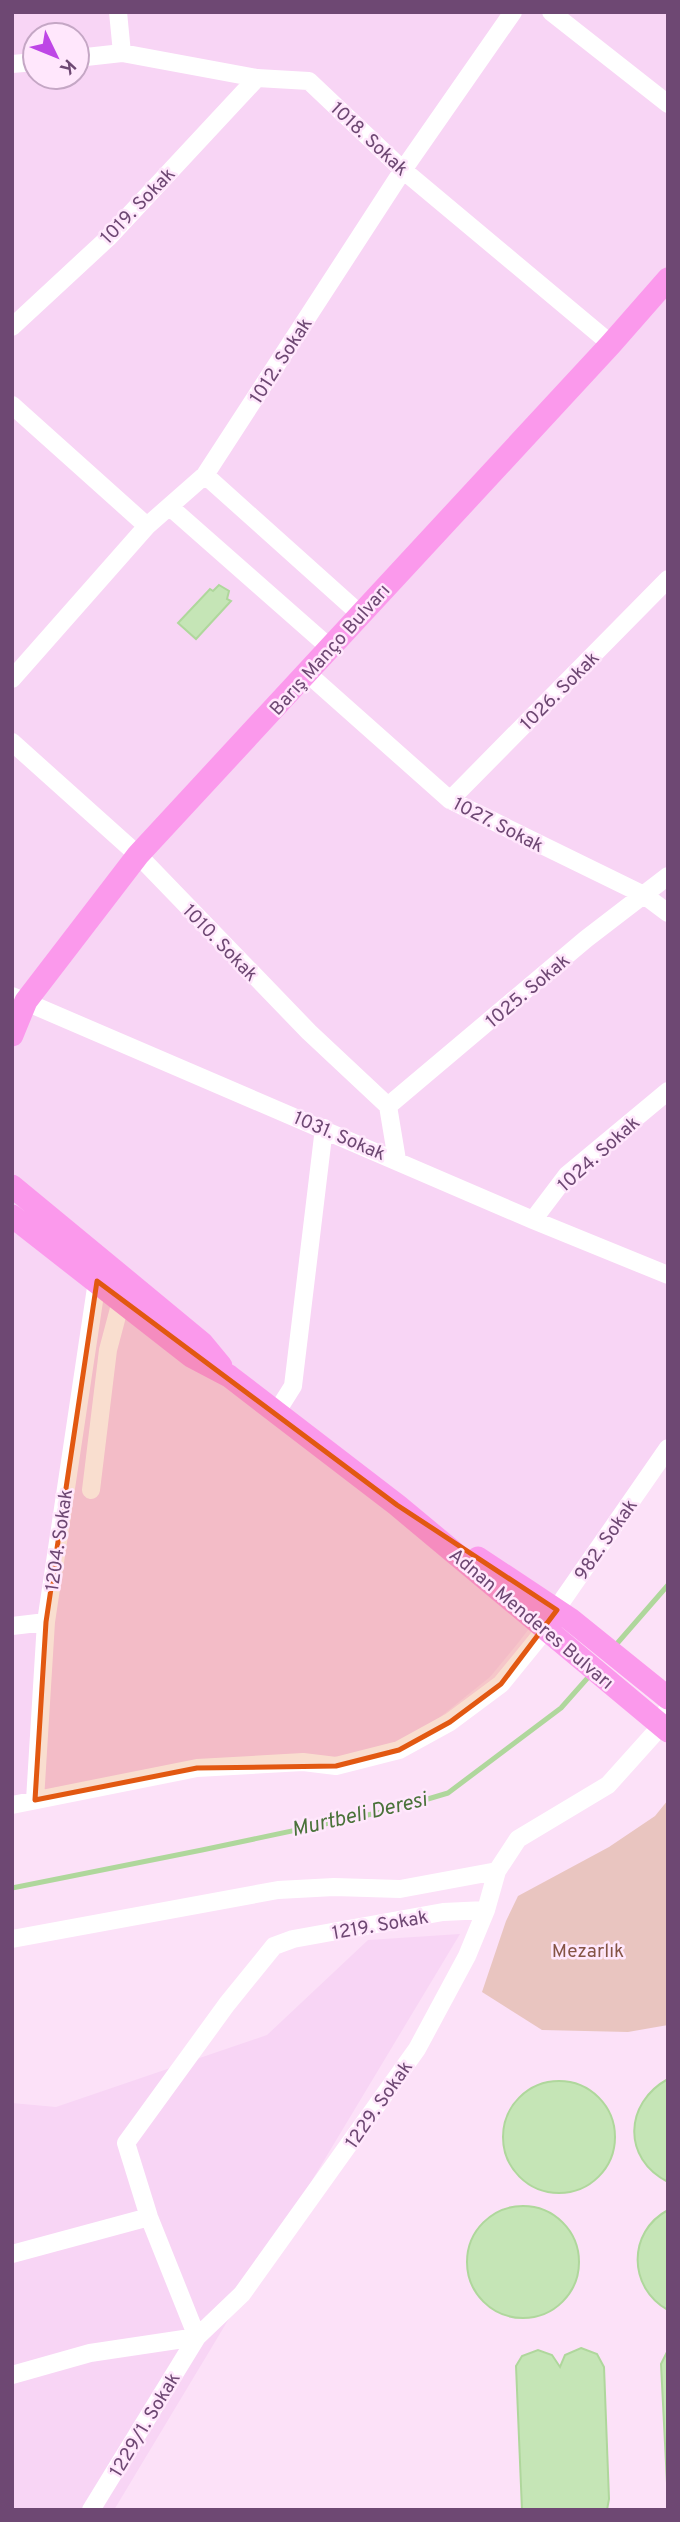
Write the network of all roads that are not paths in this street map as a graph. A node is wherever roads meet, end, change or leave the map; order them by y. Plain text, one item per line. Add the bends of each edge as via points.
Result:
1 (118, 12) edge
2 (513, 12) edge
3 (551, 12) edge
4 (122, 53) junction
5 (91, 56) edge
6 (257, 78) junction
7 (668, 104) edge
8 (403, 170) junction
9 (668, 279) edge
10 (12, 327) edge
11 (611, 344) junction
12 (12, 405) edge
13 (205, 475) junction
14 (170, 507) junction
15 (147, 526) junction
16 (668, 579) edge
17 (359, 614) junction
18 (329, 647) junction
19 (307, 673) junction
20 (12, 679) edge
21 (12, 742) edge
22 (450, 800) junction
23 (138, 855) junction
24 (668, 876) edge
25 (644, 895) junction
26 (668, 913) edge
27 (17, 1003) edge
28 (12, 1035) edge
29 (668, 1091) edge
30 (388, 1106) junction
31 (324, 1128) junction
32 (397, 1160) junction
33 (12, 1186) edge
34 (12, 1216) edge
35 (533, 1220) junction
36 (668, 1275) edge
37 (97, 1281) junction
38 (121, 1301) junction
39 (229, 1376) junction
40 (276, 1413) junction
41 (668, 1448) edge
42 (91, 1490) dead end
43 (397, 1505) junction
44 (564, 1614) junction
45 (46, 1622) junction
46 (12, 1626) edge
47 (552, 1636) junction
48 (662, 1712) edge
49 (35, 1800) junction
50 (12, 1805) edge
51 (497, 1871) junction
52 (486, 1910) junction
53 (12, 1939) edge
54 (149, 2217) junction
55 (12, 2254) edge
56 (197, 2337) junction
57 (12, 2375) edge
58 (91, 2510) edge

1 - 4 street
2 - 8 street, 1012. Sokak
3 - 7 street
4 - 5 street, 1018. Sokak
4 - 6 street, 1018. Sokak
6 - 8 street, 1018. Sokak via 309,81
6 - 10 street, 1019. Sokak via 108,237
8 - 11 street, 1018. Sokak
8 - 13 street, 1012. Sokak
9 - 11 main road, Barış Manço Bulvarı
11 - 17 main road, Barış Manço Bulvarı
12 - 15 street
13 - 14 street, 1012. Sokak
13 - 17 street
14 - 15 street, 1012. Sokak
14 - 18 street
15 - 20 street, 1012. Sokak
16 - 22 street, 1026. Sokak
17 - 18 main road, Barış Manço Bulvarı
18 - 19 main road, Barış Manço Bulvarı
19 - 22 street, 1027. Sokak
19 - 23 main road, Barış Manço Bulvarı
21 - 23 street, 1010. Sokak
22 - 25 street, 1027. Sokak
23 - 27 main road, Barış Manço Bulvarı
23 - 30 street, 1010. Sokak via 309,1032
24 - 25 street, 1025. Sokak
25 - 26 street, 1027. Sokak
25 - 30 street, 1025. Sokak
27 - 28 main road, Barış Manço Bulvarı
27 - 31 street, 1031. Sokak
29 - 35 street, 1024. Sokak via 567,1175
30 - 32 street
31 - 32 street, 1031. Sokak
31 - 40 street via 293,1386
32 - 35 street, 1031. Sokak
33 - 39 main road, Adnan Menderes Bulvarı via 202,1343
34 - 37 main road, Adnan Menderes Bulvarı
35 - 36 street, 1031. Sokak
37 - 38 main road, Adnan Menderes Bulvarı
37 - 45 street, 1204. Sokak
38 - 39 main road, Adnan Menderes Bulvarı via 191,1356
38 - 42 street via 108,1350
39 - 40 main road, Adnan Menderes Bulvarı
40 - 43 main road, Adnan Menderes Bulvarı
41 - 44 street, 982. Sokak
43 - 44 main road, Adnan Menderes Bulvarı
43 - 47 main road, Adnan Menderes Bulvarı
44 - 47 street, 982. Sokak
44 - 48 main road, Adnan Menderes Bulvarı
45 - 46 street
45 - 49 street, 1204. Sokak
47 - 48 main road, Adnan Menderes Bulvarı
47 - 49 street, 982. Sokak via 450,1722 399,1750 336,1766 303,1762 197,1768
48 - 51 street, 1229. Sokak via 608,1785 518,1839
49 - 50 street, 982. Sokak
51 - 52 street, 1229. Sokak
51 - 53 street via 400,1889 278,1891
52 - 54 street, 1219. Sokak via 443,1912 274,1946 126,2143
52 - 56 street, 1229. Sokak via 417,2049 242,2294
54 - 55 street
54 - 56 street
56 - 57 street via 90,2353
56 - 58 street, 1229/1. Sokak

